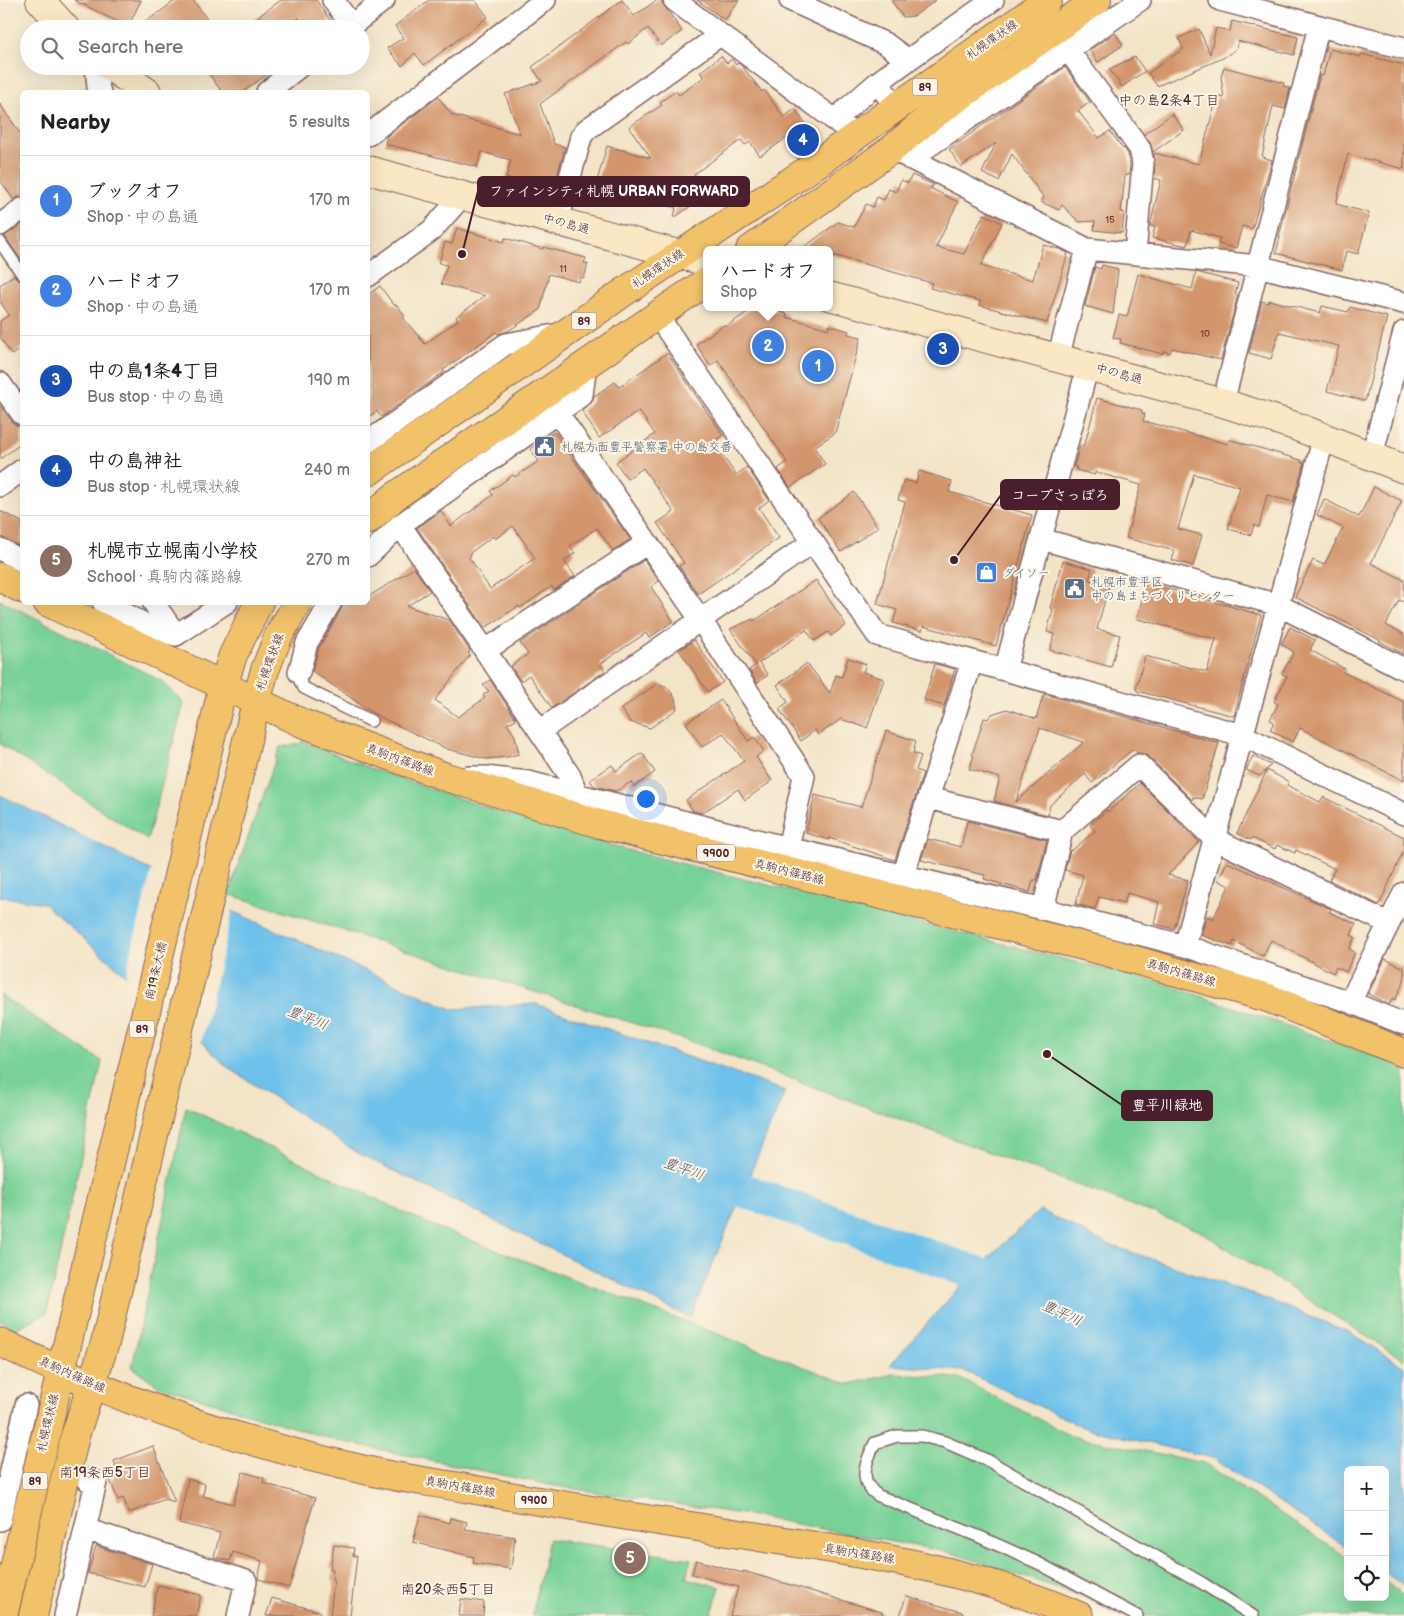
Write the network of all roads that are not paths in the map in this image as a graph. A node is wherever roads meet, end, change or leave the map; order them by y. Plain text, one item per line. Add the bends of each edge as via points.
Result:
1 (40, 0) edge
2 (333, 0) edge
3 (384, 0) edge
4 (545, 0) edge
5 (674, 0) edge
6 (790, 0) edge
7 (993, 0) edge
8 (1048, 0) edge
9 (1097, 0) edge
10 (1140, 0) edge
11 (1220, 0) edge
12 (58, 20) edge
13 (345, 20) edge
14 (358, 20) edge
15 (1319, 26) junction
16 (720, 35) junction
17 (1404, 48) edge
18 (1068, 50) junction
19 (908, 60) junction
20 (97, 75) edge
21 (122, 75) edge
22 (289, 75) edge
23 (877, 83) junction
24 (99, 90) edge
25 (144, 90) edge
26 (270, 90) edge
27 (897, 106) junction
28 (844, 128) junction
29 (370, 133) edge
30 (901, 154) junction
31 (370, 171) edge
32 (462, 196) junction
33 (20, 210) edge
34 (558, 221) junction
35 (0, 225) edge
36 (0, 242) edge
37 (756, 246) edge
38 (1087, 248) junction
39 (679, 254) junction
40 (1135, 254) junction
41 (703, 261) edge
42 (1258, 266) junction
43 (20, 271) edge
44 (370, 275) edge
45 (703, 284) edge
46 (833, 297) edge
47 (1404, 303) edge
48 (657, 315) junction
49 (568, 332) junction
50 (1404, 332) edge
51 (1058, 358) junction
52 (586, 364) junction
53 (1088, 366) junction
54 (0, 383) edge
55 (1223, 403) junction
56 (20, 411) edge
57 (557, 412) junction
58 (1324, 437) junction
59 (370, 441) edge
60 (1372, 456) junction
61 (1404, 469) edge
62 (20, 471) edge
63 (370, 471) edge
64 (0, 486) edge
65 (370, 518) edge
66 (400, 525) junction
67 (1041, 540) junction
68 (813, 542) junction
69 (647, 543) junction
70 (0, 549) edge
71 (370, 554) edge
72 (20, 560) edge
73 (0, 577) edge
74 (20, 589) edge
75 (52, 605) edge
76 (109, 605) edge
77 (155, 605) edge
78 (236, 605) edge
79 (238, 605) edge
80 (296, 605) edge
81 (329, 605) edge
82 (1278, 605) junction
83 (700, 619) junction
84 (176, 635) junction
85 (486, 650) junction
86 (972, 661) junction
87 (1404, 669) edge
88 (1006, 670) junction
89 (298, 672) joint
90 (220, 699) junction
91 (253, 714) junction
92 (371, 721) dead end
93 (540, 731) junction
94 (1242, 735) junction
95 (446, 777) junction
96 (577, 794) junction
97 (928, 798) junction
98 (1404, 814) edge
99 (1062, 831) junction
100 (1215, 838) junction
101 (788, 848) junction
102 (903, 876) junction
103 (1043, 909) junction
104 (1398, 910) edge
105 (1185, 946) junction
106 (1350, 1002) junction
107 (1404, 1024) edge
108 (1404, 1054) edge
109 (0, 1342) edge
110 (64, 1359) junction
111 (95, 1372) junction
112 (26, 1404) dead end
113 (88, 1480) dead end
114 (0, 1520) edge
115 (85, 1528) junction
116 (3, 1616) edge
117 (33, 1616) edge
118 (64, 1616) edge
119 (238, 1616) edge
120 (1079, 1616) edge
121 (1137, 1616) edge
122 (1253, 1616) edge

1 - 12 street
2 - 13 street
3 - 14 street
4 - 29 street
5 - 16 street
6 - 19 street via 886,44
7 - 19 street
8 - 27 main road, 札幌環状線 / 89
9 - 30 main road, 89 via 929,118
10 - 18 street
11 - 15 street
15 - 17 street
15 - 42 street
16 - 28 street
16 - 34 street via 586,130 581,137
18 - 30 street
18 - 40 street via 1142,156
19 - 23 street
20 - 24 street
21 - 25 street
22 - 26 street
23 - 27 street
23 - 28 street
27 - 28 main road, 札幌環状線 / 89
28 - 39 main road, 札幌環状線 / 89 via 802,174
30 - 37 main road, 89
30 - 38 street
31 - 32 street, 中の島通
32 - 34 street, 中の島通
32 - 44 street via 432,230
33 - 35 street
34 - 39 street, 中の島通
36 - 43 lane
38 - 40 street
38 - 51 street
39 - 41 street, 中の島通
39 - 49 main road, 札幌環状線 / 89
40 - 42 street
42 - 47 street
42 - 55 street
45 - 48 main road
46 - 51 street, 中の島通
48 - 52 main road
48 - 68 street
49 - 59 street via 506,344
49 - 63 main road, 札幌環状線 / 89
50 - 60 street
51 - 53 street, 中の島通
52 - 57 street via 582,395
52 - 65 main road via 394,497
53 - 55 street, 中の島通
53 - 67 street
54 - 56 street
55 - 58 street, 中の島通
57 - 66 street
57 - 69 street
58 - 60 street, 中の島通
58 - 82 street
60 - 61 street, 中の島通
62 - 64 street
66 - 71 street
66 - 85 street
67 - 82 street
67 - 88 street
68 - 83 street
68 - 86 street via 878,635
69 - 83 street
69 - 85 street
70 - 72 street
73 - 74 main road
75 - 90 main road, 真駒内篠路線 / 9900
76 - 84 street via 154,629
77 - 84 street
78 - 84 street
79 - 90 main road, 89 via 233,655
80 - 91 main road, 札幌環状線 / 89 via 278,637
81 - 89 street via 302,641
82 - 87 street
82 - 94 street
83 - 93 street
83 - 101 street via 804,776
85 - 93 street
86 - 88 street
86 - 97 street
88 - 94 street
89 - 92 lane via 304,688
90 - 91 main road, 真駒内篠路線 / 9900
90 - 110 main road, 南19条大橋 / 89
91 - 95 main road, 真駒内篠路線 / 9900 via 302,723
91 - 111 main road, 89
93 - 96 street via 570,776
94 - 98 street
94 - 100 street
95 - 96 street via 528,782
95 - 108 main road, 真駒内篠路線 / 9900 via 600,824 1107,952 1268,998
96 - 101 street
97 - 99 street
97 - 102 street
99 - 100 street via 1139,765
99 - 103 street
100 - 104 street
100 - 105 street
101 - 102 street
102 - 103 street
103 - 105 street
104 - 106 street
105 - 106 street
106 - 107 street
109 - 110 main road, 真駒内篠路線 / 9900
110 - 111 main road, 真駒内篠路線 / 9900
110 - 116 main road, 札幌環状線 / 89
111 - 117 main road, 89 via 75,1436
111 - 120 main road, 真駒内篠路線 / 9900 via 129,1399 236,1437 366,1470 918,1564 987,1582
112 - 114 street via 17,1461
113 - 115 street via 96,1482
115 - 118 street
115 - 119 street via 246,1581
121 - 122 lane via 1038,1563 871,1491 867,1487 865,1471 875,1443 897,1436 922,1436 989,1462 1202,1583

